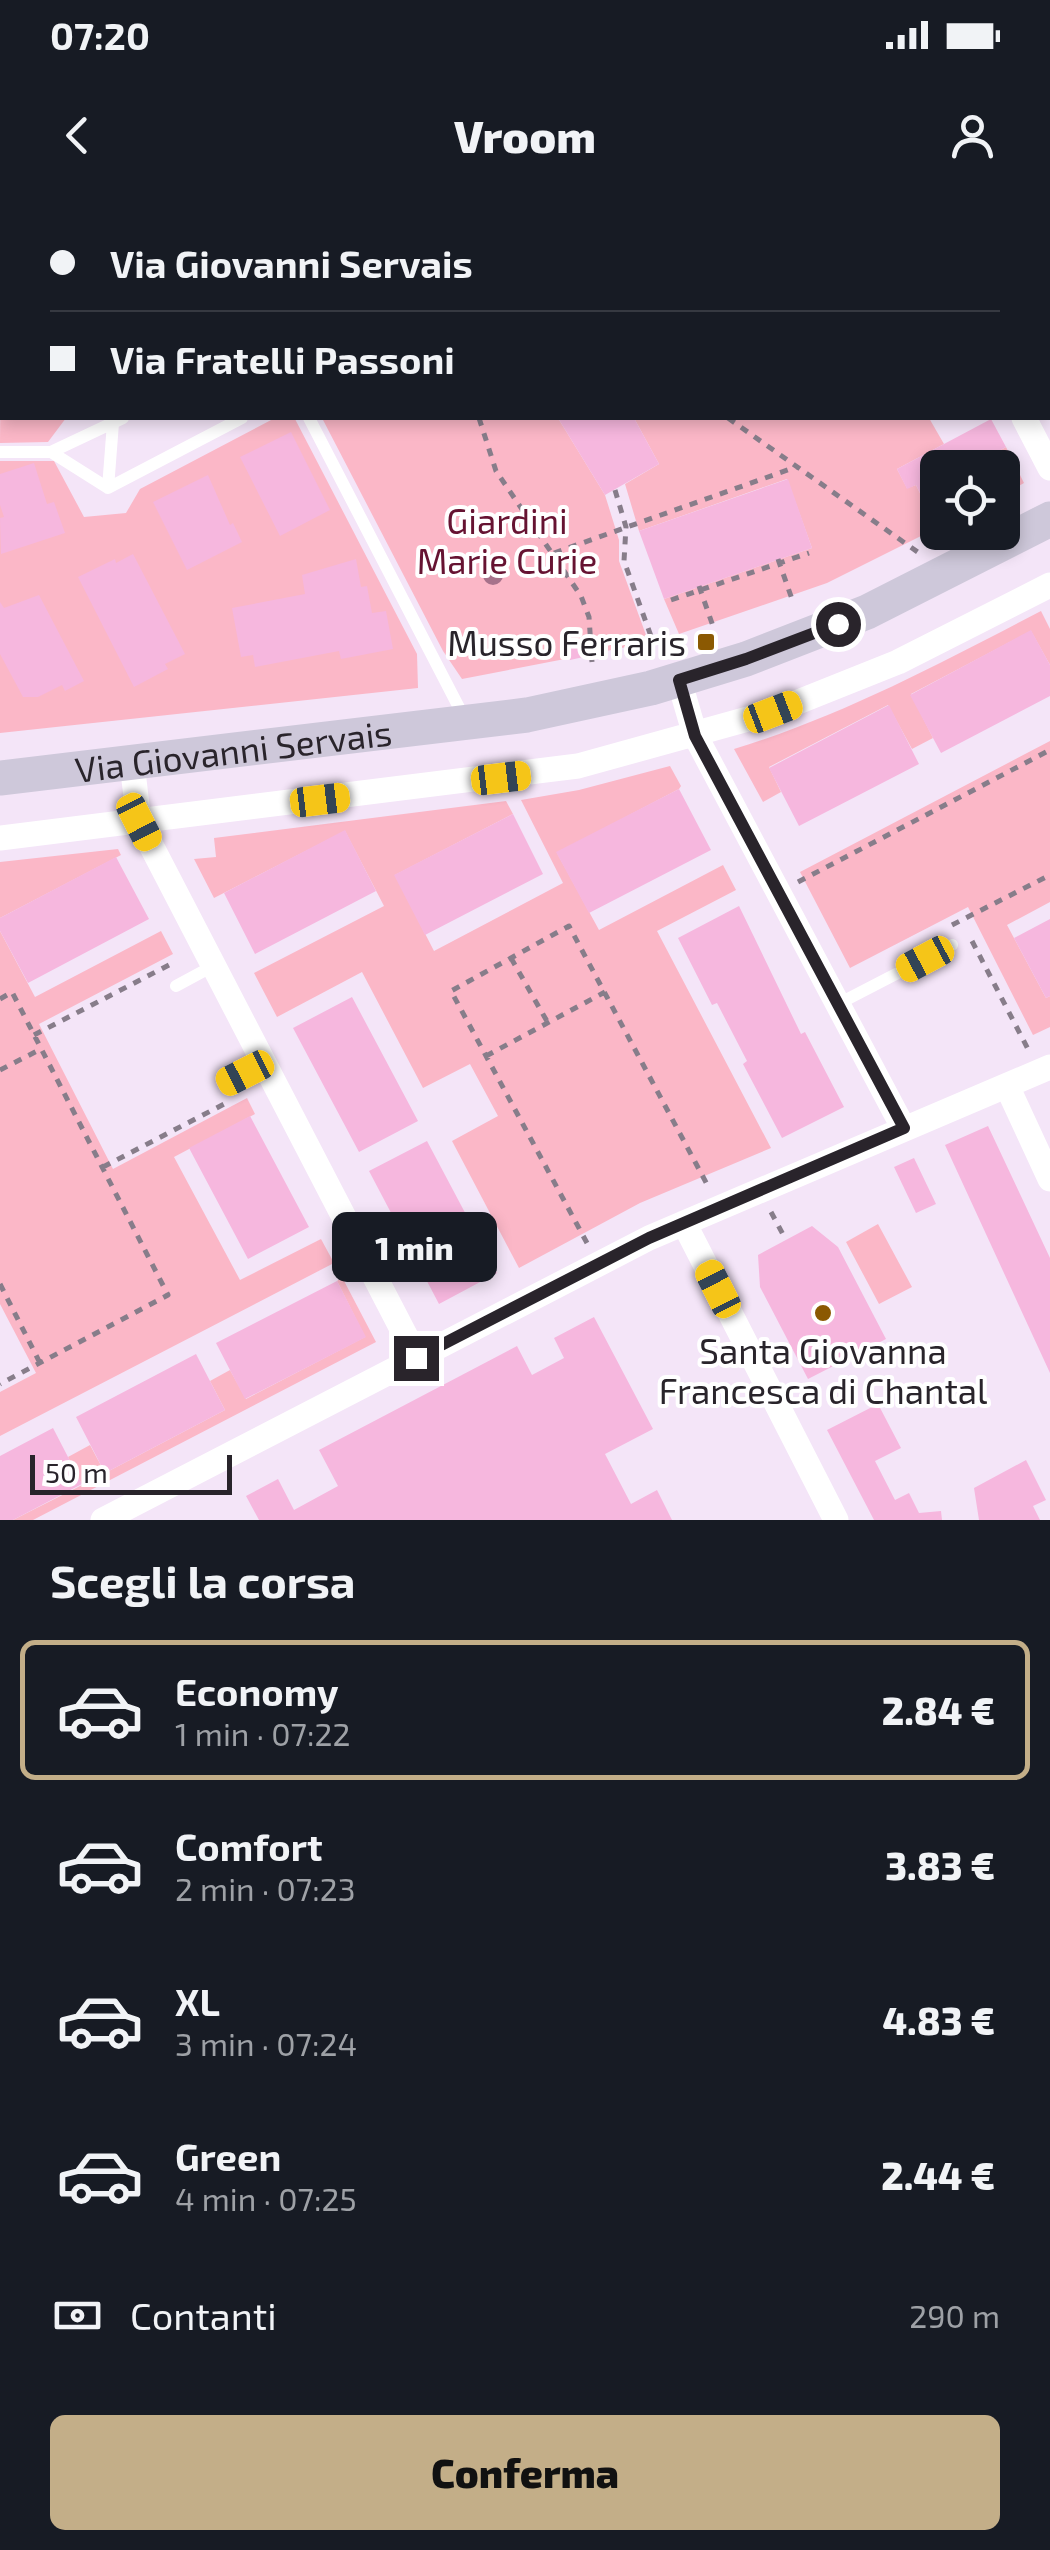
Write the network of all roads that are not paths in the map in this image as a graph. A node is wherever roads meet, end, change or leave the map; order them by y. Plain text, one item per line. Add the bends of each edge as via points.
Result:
1 (118, 420) edge
2 (238, 420) edge
3 (310, 420) edge
4 (1025, 420) edge
5 (0, 452) edge
6 (51, 452) junction
7 (1050, 468) edge
8 (108, 488) junction
9 (1048, 524) edge
10 (1050, 585) edge
11 (679, 680) junction
12 (467, 723) junction
13 (695, 736) junction
14 (132, 763) junction
15 (0, 778) edge
16 (139, 822) junction
17 (0, 838) edge
18 (952, 945) dead end
19 (208, 956) junction
20 (176, 986) dead end
21 (838, 1004) junction
22 (1045, 1069) edge
23 (268, 1071) junction
24 (226, 1083) dead end
25 (1007, 1086) junction
26 (904, 1128) junction
27 (1050, 1179) edge
28 (684, 1223) junction
29 (416, 1358) junction
30 (103, 1520) edge
31 (836, 1520) edge

1 - 6 lane
1 - 8 lane
2 - 8 lane
3 - 12 lane
4 - 7 street
5 - 6 lane
6 - 8 lane
9 - 11 street, Via Giovanni Servais via 867,612
10 - 13 street, Via Giovanni Servais via 898,662
11 - 12 street, Via Giovanni Servais
11 - 13 street
12 - 14 street, Via Giovanni Servais
13 - 16 street, Via Giovanni Servais via 530,774
13 - 21 street
14 - 15 street, Via Giovanni Servais
14 - 16 street
16 - 17 street, Via Giovanni Servais
16 - 19 street
18 - 21 lane
19 - 20 lane
19 - 23 street
21 - 26 street
22 - 25 street
23 - 24 lane
23 - 29 street
25 - 26 street
25 - 27 street
26 - 28 street
28 - 29 street
28 - 31 street
29 - 30 street

